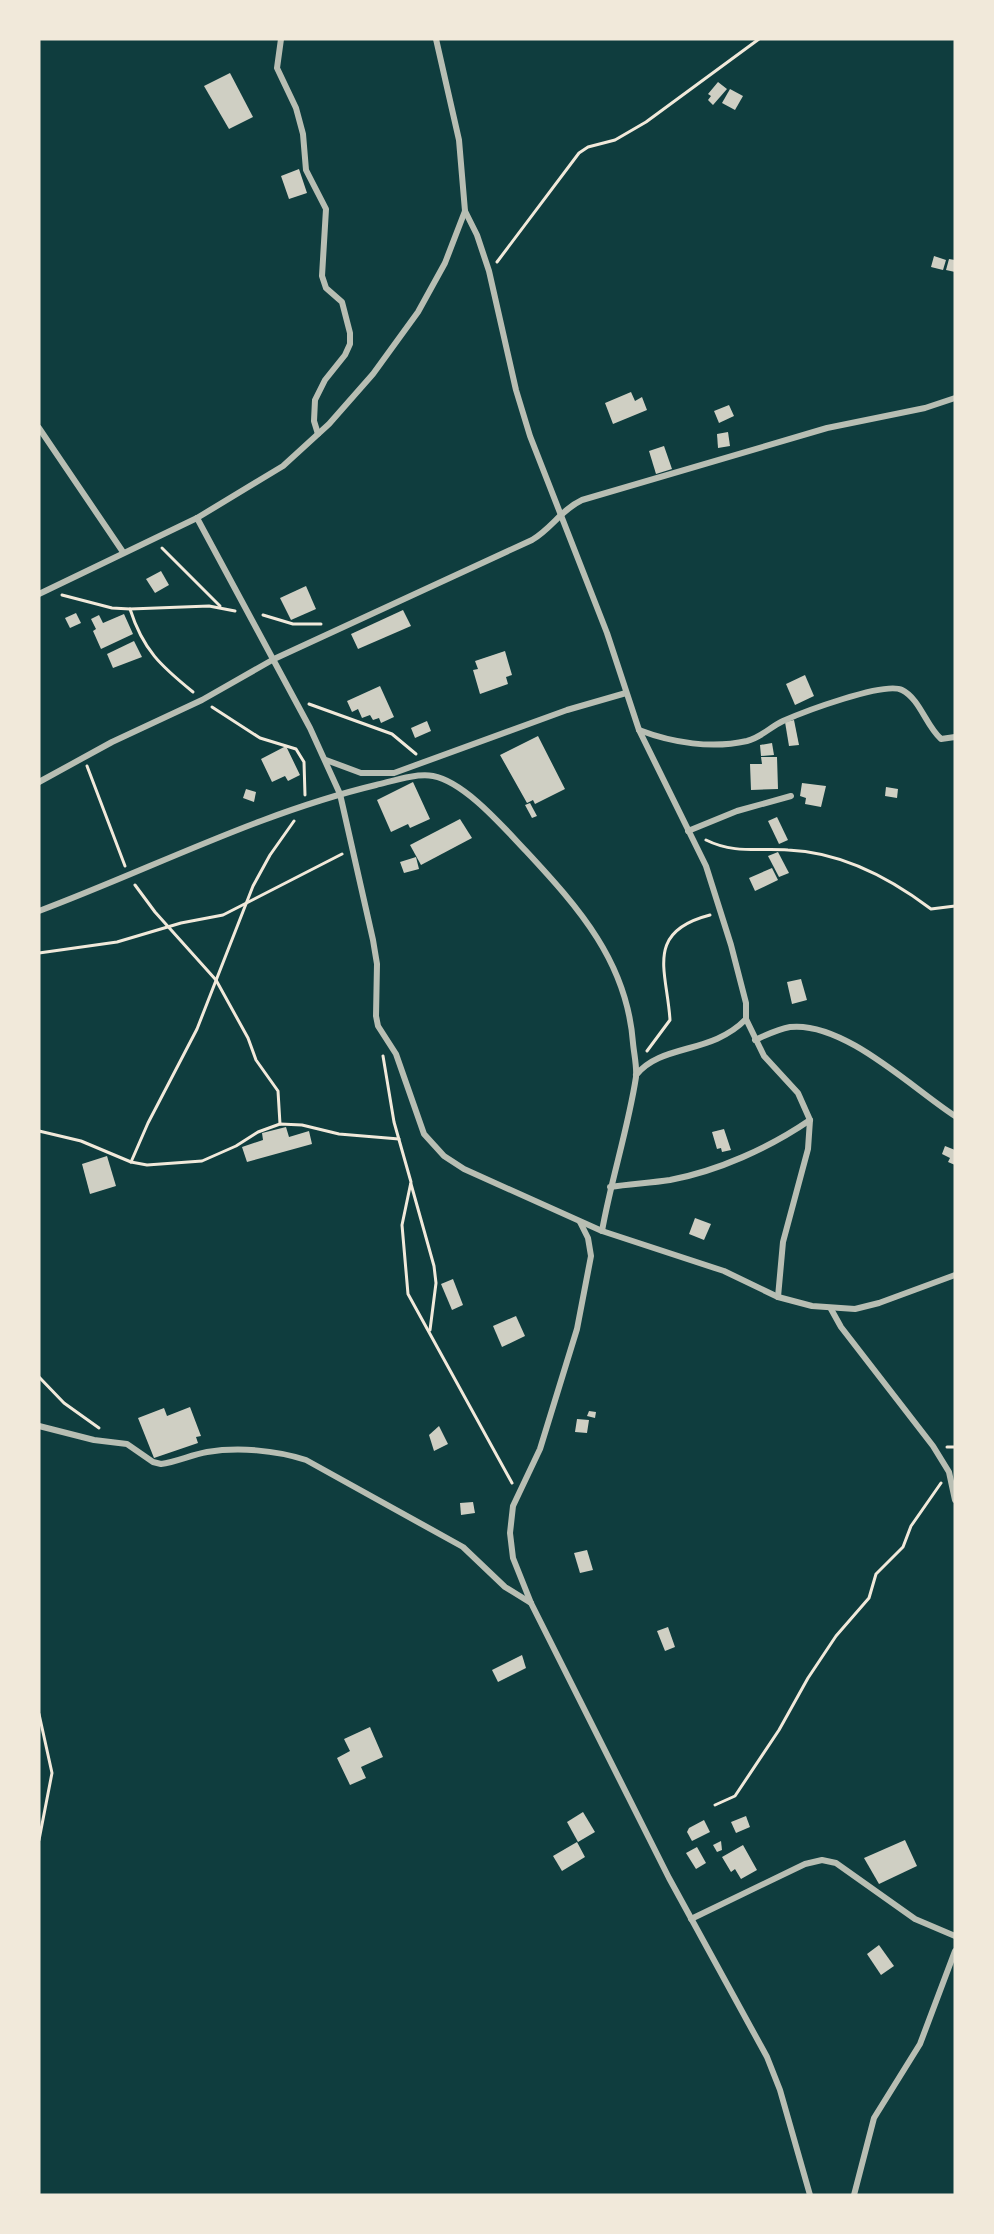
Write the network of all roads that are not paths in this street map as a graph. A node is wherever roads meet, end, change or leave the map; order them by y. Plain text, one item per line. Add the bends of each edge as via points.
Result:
1 (281, 39) edge
2 (436, 39) edge
3 (465, 211) junction
4 (955, 398) edge
5 (39, 428) edge
6 (318, 434) junction
7 (559, 514) junction
8 (197, 518) junction
9 (123, 552) junction
10 (39, 594) edge
11 (274, 659) junction
12 (626, 693) junction
13 (639, 730) junction
14 (955, 737) edge
15 (325, 759) junction
16 (39, 782) edge
17 (340, 794) junction
18 (791, 796) dead end
19 (690, 830) junction
20 (39, 911) edge
21 (746, 1019) junction
22 (756, 1040) junction
23 (636, 1075) junction
24 (955, 1116) edge
25 (810, 1120) junction
26 (610, 1187) junction
27 (580, 1222) junction
28 (602, 1232) junction
29 (955, 1275) edge
30 (778, 1297) junction
31 (831, 1309) junction
32 (39, 1426) edge
33 (955, 1500) edge
34 (531, 1603) junction
35 (691, 1919) junction
36 (955, 1936) edge
37 (955, 1951) edge
38 (810, 2195) edge
39 (854, 2195) edge

1 - 6 street via 277,68 296,108 309,179 326,209 322,276 326,288 342,303 350,333 345,355 324,380 315,400
2 - 3 street via 459,140
3 - 6 street via 445,263 418,312 373,374
3 - 7 street via 489,271 516,390
4 - 7 street via 827,428 646,479 582,500
5 - 9 street
6 - 8 street via 276,471
7 - 11 street via 553,525 532,540
7 - 12 street via 607,633
8 - 9 street
8 - 11 street
9 - 10 street
11 - 15 street
11 - 16 street
12 - 13 street
12 - 15 street via 394,773 360,773
13 - 14 street via 680,742 746,741 800,714 870,691 896,688 909,696 942,739
13 - 19 street
15 - 17 street
17 - 20 street via 197,845
17 - 23 street via 433,776 450,783 490,814 559,887 604,948 631,1013
17 - 27 street via 376,964 378,1026 396,1054 424,1134 444,1156 464,1169
18 - 19 street via 737,811
19 - 21 street via 722,912 746,1003
21 - 22 street
21 - 23 street via 719,1040 668,1054 644,1065
22 - 24 street via 791,1027 821,1032 869,1055
22 - 25 street via 764,1056 798,1093
23 - 26 street
25 - 26 street via 774,1142 702,1171 669,1180
25 - 30 street via 808,1149 783,1242
26 - 28 street
27 - 28 street
27 - 34 street via 591,1256 577,1329 540,1449 513,1506 513,1558
28 - 30 street via 724,1271
29 - 31 street via 879,1303
30 - 31 street
31 - 33 street via 845,1333 933,1446 949,1472
32 - 34 street via 94,1440 120,1442 160,1464 226,1450 285,1454 306,1460 463,1547 505,1587
34 - 35 street
35 - 36 street via 805,1864 822,1860 852,1873 915,1919
35 - 38 street via 767,2057
37 - 39 street via 920,2044 874,2118

